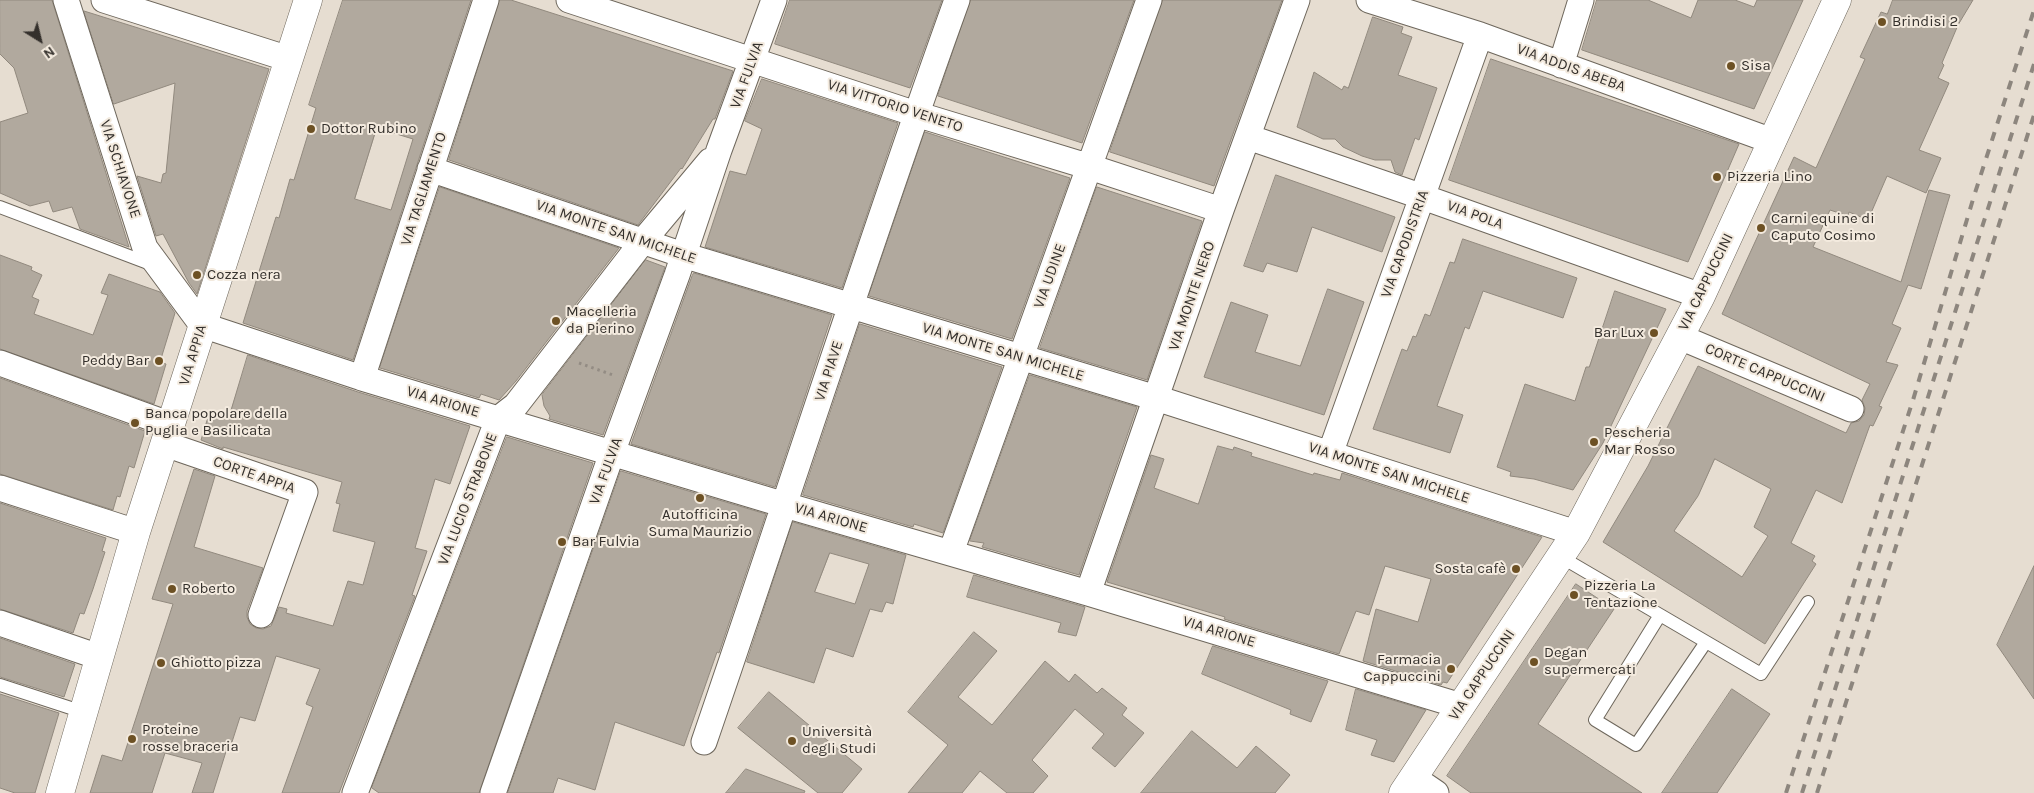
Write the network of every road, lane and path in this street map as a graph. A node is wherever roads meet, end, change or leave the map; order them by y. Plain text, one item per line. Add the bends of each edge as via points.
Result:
1 (66, 0) edge
2 (104, 0) edge
3 (308, 0) edge
4 (486, 0) edge
5 (569, 0) edge
6 (774, 0) edge
7 (957, 0) edge
8 (1149, 0) edge
9 (1297, 0) edge
10 (1368, 0) edge
11 (1581, 0) edge
12 (1837, 0) edge
13 (1480, 35) junction
14 (289, 59) junction
15 (753, 60) junction
16 (1561, 65) junction
17 (916, 114) junction
18 (1248, 137) junction
19 (1772, 141) junction
20 (719, 150) junction
21 (1090, 167) junction
22 (430, 169) junction
23 (1423, 197) junction
24 (0, 207) edge
25 (1222, 210) junction
26 (643, 241) junction
27 (683, 256) junction
28 (160, 267) junction
29 (1701, 296) junction
30 (851, 306) junction
31 (202, 325) junction
32 (1680, 337) junction
33 (554, 354) junction
34 (1021, 358) junction
35 (0, 363) edge
36 (362, 378) junction
37 (638, 384) junction
38 (1156, 398) junction
39 (1851, 409) dead end
40 (498, 419) junction
41 (168, 435) junction
42 (612, 453) junction
43 (1330, 454) junction
44 (0, 488) edge
45 (785, 505) junction
46 (136, 532) junction
47 (1576, 533) junction
48 (951, 552) junction
49 (1561, 557) junction
50 (1088, 593) junction
51 (1808, 602) dead end
52 (261, 615) dead end
53 (1660, 615) junction
54 (0, 623) edge
55 (1706, 642) junction
56 (99, 657) junction
57 (0, 685) edge
58 (1461, 706) junction
59 (83, 712) junction
60 (704, 742) dead end
61 (1409, 785) edge
62 (60, 793) edge
63 (355, 793) edge
64 (493, 793) edge
65 (1436, 793) edge

1 - 28 street, VIA SCHIAVONE via 145,248
2 - 14 street
3 - 14 street, VIA APPIA
4 - 22 street, VIA TAGLIAMENTO
5 - 15 street, VIA VITTORIO VENETO
6 - 15 street, VIA FULVIA
7 - 17 street, VIA PIAVE
8 - 21 street, VIA UDINE
9 - 18 street, VIA MONTE NERO
10 - 13 street, VIA ADDIS ABEBA
11 - 16 street
12 - 19 street, VIA CAPPUCCINI
13 - 16 street, VIA ADDIS ABEBA
13 - 23 street, VIA CAPODISTRIA
14 - 31 street, VIA APPIA
15 - 17 street, VIA VITTORIO VENETO
15 - 20 street, VIA FULVIA
16 - 19 street, VIA ADDIS ABEBA
17 - 21 street, VIA VITTORIO VENETO
17 - 30 street, VIA PIAVE
18 - 23 street, VIA POLA
18 - 25 street, VIA MONTE NERO
19 - 29 street, VIA CAPPUCCINI
20 - 26 street, VIA FULVIA
20 - 27 street, VIA FULVIA
21 - 25 street, VIA VITTORIO VENETO
21 - 34 street, VIA UDINE
22 - 26 street, VIA MONTE SAN MICHELE
22 - 36 street, VIA TAGLIAMENTO
23 - 29 street, VIA POLA
23 - 43 street, VIA CAPODISTRIA
24 - 28 lane
25 - 38 street, VIA MONTE NERO
26 - 27 street, VIA MONTE SAN MICHELE
26 - 33 street, VIA LUCIO STRABONE
27 - 30 street, VIA MONTE SAN MICHELE
27 - 37 street, VIA FULVIA
28 - 31 street, VIA SCHIAVONE
29 - 32 street, VIA CAPPUCCINI
30 - 34 street, VIA MONTE SAN MICHELE
30 - 45 street, VIA PIAVE
31 - 36 street, VIA ARIONE
31 - 41 street, VIA APPIA
32 - 39 street, CORTE CAPPUCCINI
32 - 47 street, VIA CAPPUCCINI
33 - 37 path
33 - 40 street, VIA LUCIO STRABONE via 516,404
34 - 38 street, VIA MONTE SAN MICHELE
34 - 48 street, VIA UDINE
35 - 41 street
36 - 40 street, VIA ARIONE
37 - 42 street, VIA FULVIA
38 - 43 street, VIA MONTE SAN MICHELE
38 - 50 street, VIA MONTE NERO
40 - 42 street, VIA ARIONE
40 - 63 street, VIA LUCIO STRABONE
41 - 46 street, VIA APPIA
41 - 52 street, CORTE APPIA via 305,492
42 - 45 street, VIA ARIONE
42 - 64 street, VIA FULVIA
43 - 47 street, VIA MONTE SAN MICHELE
44 - 46 street
45 - 48 street, VIA ARIONE
45 - 60 street, VIA PIAVE
46 - 56 street, VIA APPIA
47 - 49 street, VIA CAPPUCCINI
48 - 50 street, VIA ARIONE
49 - 53 lane
49 - 58 street, VIA CAPPUCCINI
50 - 58 street, VIA ARIONE
51 - 55 lane via 1761,674
53 - 55 lane
53 - 55 lane via 1595,720 1636,745
54 - 56 street
56 - 59 street, VIA APPIA
57 - 59 lane
58 - 61 street, VIA CAPPUCCINI
59 - 62 street, VIA APPIA
61 - 65 street

